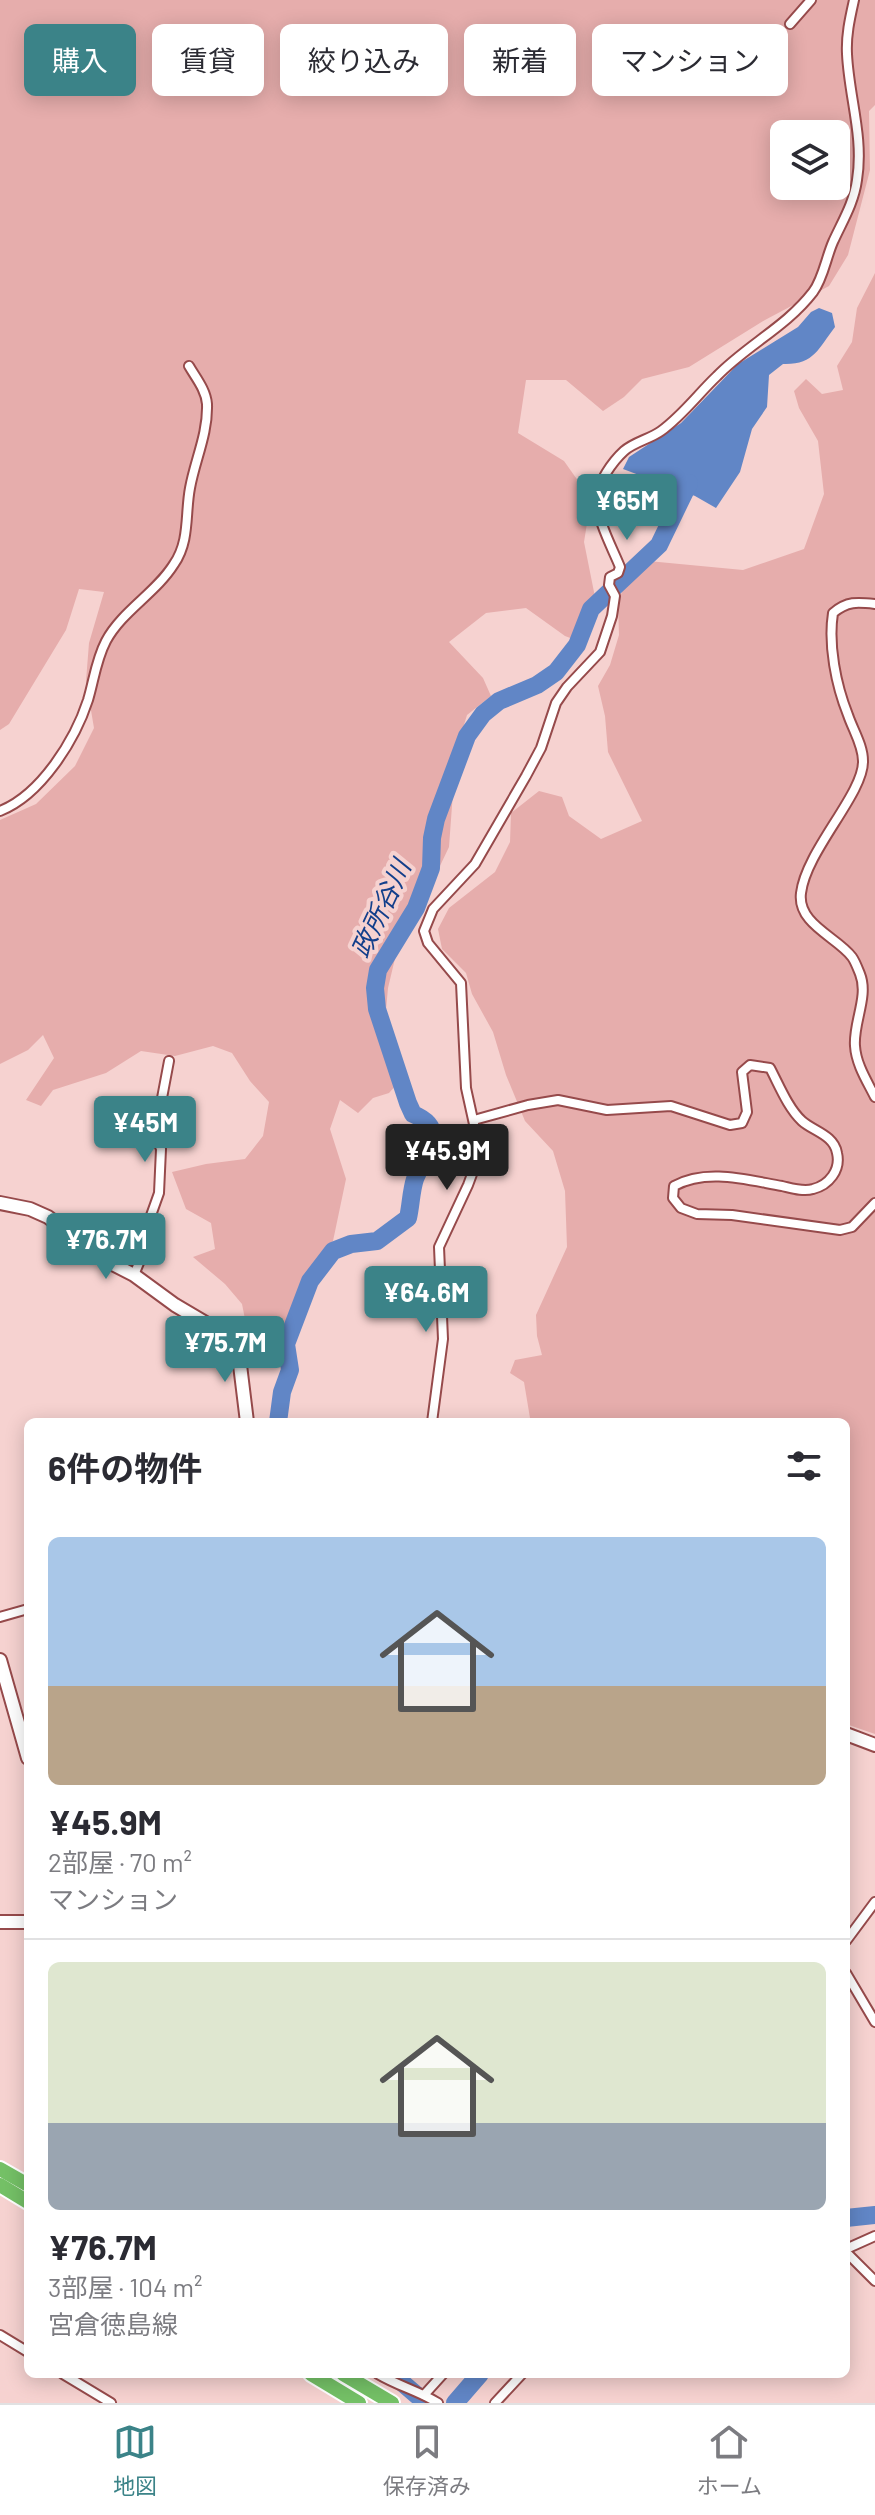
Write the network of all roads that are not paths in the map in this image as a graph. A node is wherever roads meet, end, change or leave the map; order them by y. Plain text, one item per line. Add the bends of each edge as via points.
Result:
1 (811, 0) edge
2 (854, 0) edge
3 (790, 24) dead end
4 (189, 366) dead end
5 (875, 604) edge
6 (0, 811) edge
7 (169, 1061) dead end
8 (875, 1097) edge
9 (474, 1120) junction
10 (0, 1203) edge
11 (875, 1203) edge
12 (134, 1275) junction
13 (247, 1418) edge
14 (433, 1418) edge
15 (24, 1610) edge
16 (0, 1617) edge
17 (0, 1660) edge
18 (850, 1736) edge
19 (24, 1744) edge
20 (875, 1745) edge
21 (875, 1902) edge
22 (0, 1922) edge
23 (24, 1922) edge
24 (850, 1936) edge
25 (850, 1983) edge
26 (875, 2022) edge
27 (0, 2169) edge
28 (24, 2179) edge
29 (0, 2185) edge
30 (24, 2200) edge
31 (875, 2236) edge
32 (850, 2249) edge
33 (850, 2255) edge
34 (875, 2281) edge
35 (0, 2335) edge
36 (24, 2350) edge
37 (69, 2378) edge
38 (318, 2378) edge
39 (350, 2378) edge
40 (384, 2378) edge
41 (441, 2378) edge
42 (518, 2378) edge
43 (431, 2398) edge
44 (104, 2401) edge
45 (359, 2403) edge
46 (392, 2403) edge
47 (495, 2403) edge

1 - 3 street
2 - 9 street via 847,53 858,124 857,183 815,290 688,408 659,432 625,449 612,466 597,498 620,567 610,577 615,596 608,633 600,652 556,703 541,748 475,864 433,909 424,931 461,983 466,1088
4 - 6 street via 207,404 190,488 187,534 176,562 108,638 75,734 60,757 31,790
5 - 8 street via 854,601 833,613 838,684 863,758 862,772 824,837 800,896 811,920 852,956 861,976 854,1043
7 - 12 street via 155,1135 161,1149 159,1193
9 - 11 street via 558,1100 607,1110 671,1106 730,1125 742,1123 747,1112 742,1072 750,1065 764,1066 796,1114 838,1151 836,1171 830,1180 801,1190 723,1176 689,1178 674,1186 673,1198 681,1208 840,1230 852,1227
9 - 14 street via 478,1158 439,1247 443,1339
10 - 12 main road via 48,1217 101,1258
12 - 13 main road via 219,1331 230,1344 242,1374
15 - 16 street
17 - 19 main road
18 - 20 main road
21 - 24 street
22 - 23 main road
25 - 26 street
27 - 28 highway
29 - 30 highway
31 - 32 street
33 - 34 street
35 - 36 street
37 - 44 street
38 - 45 highway
39 - 46 highway
40 - 43 street
41 - 43 street
42 - 47 street

